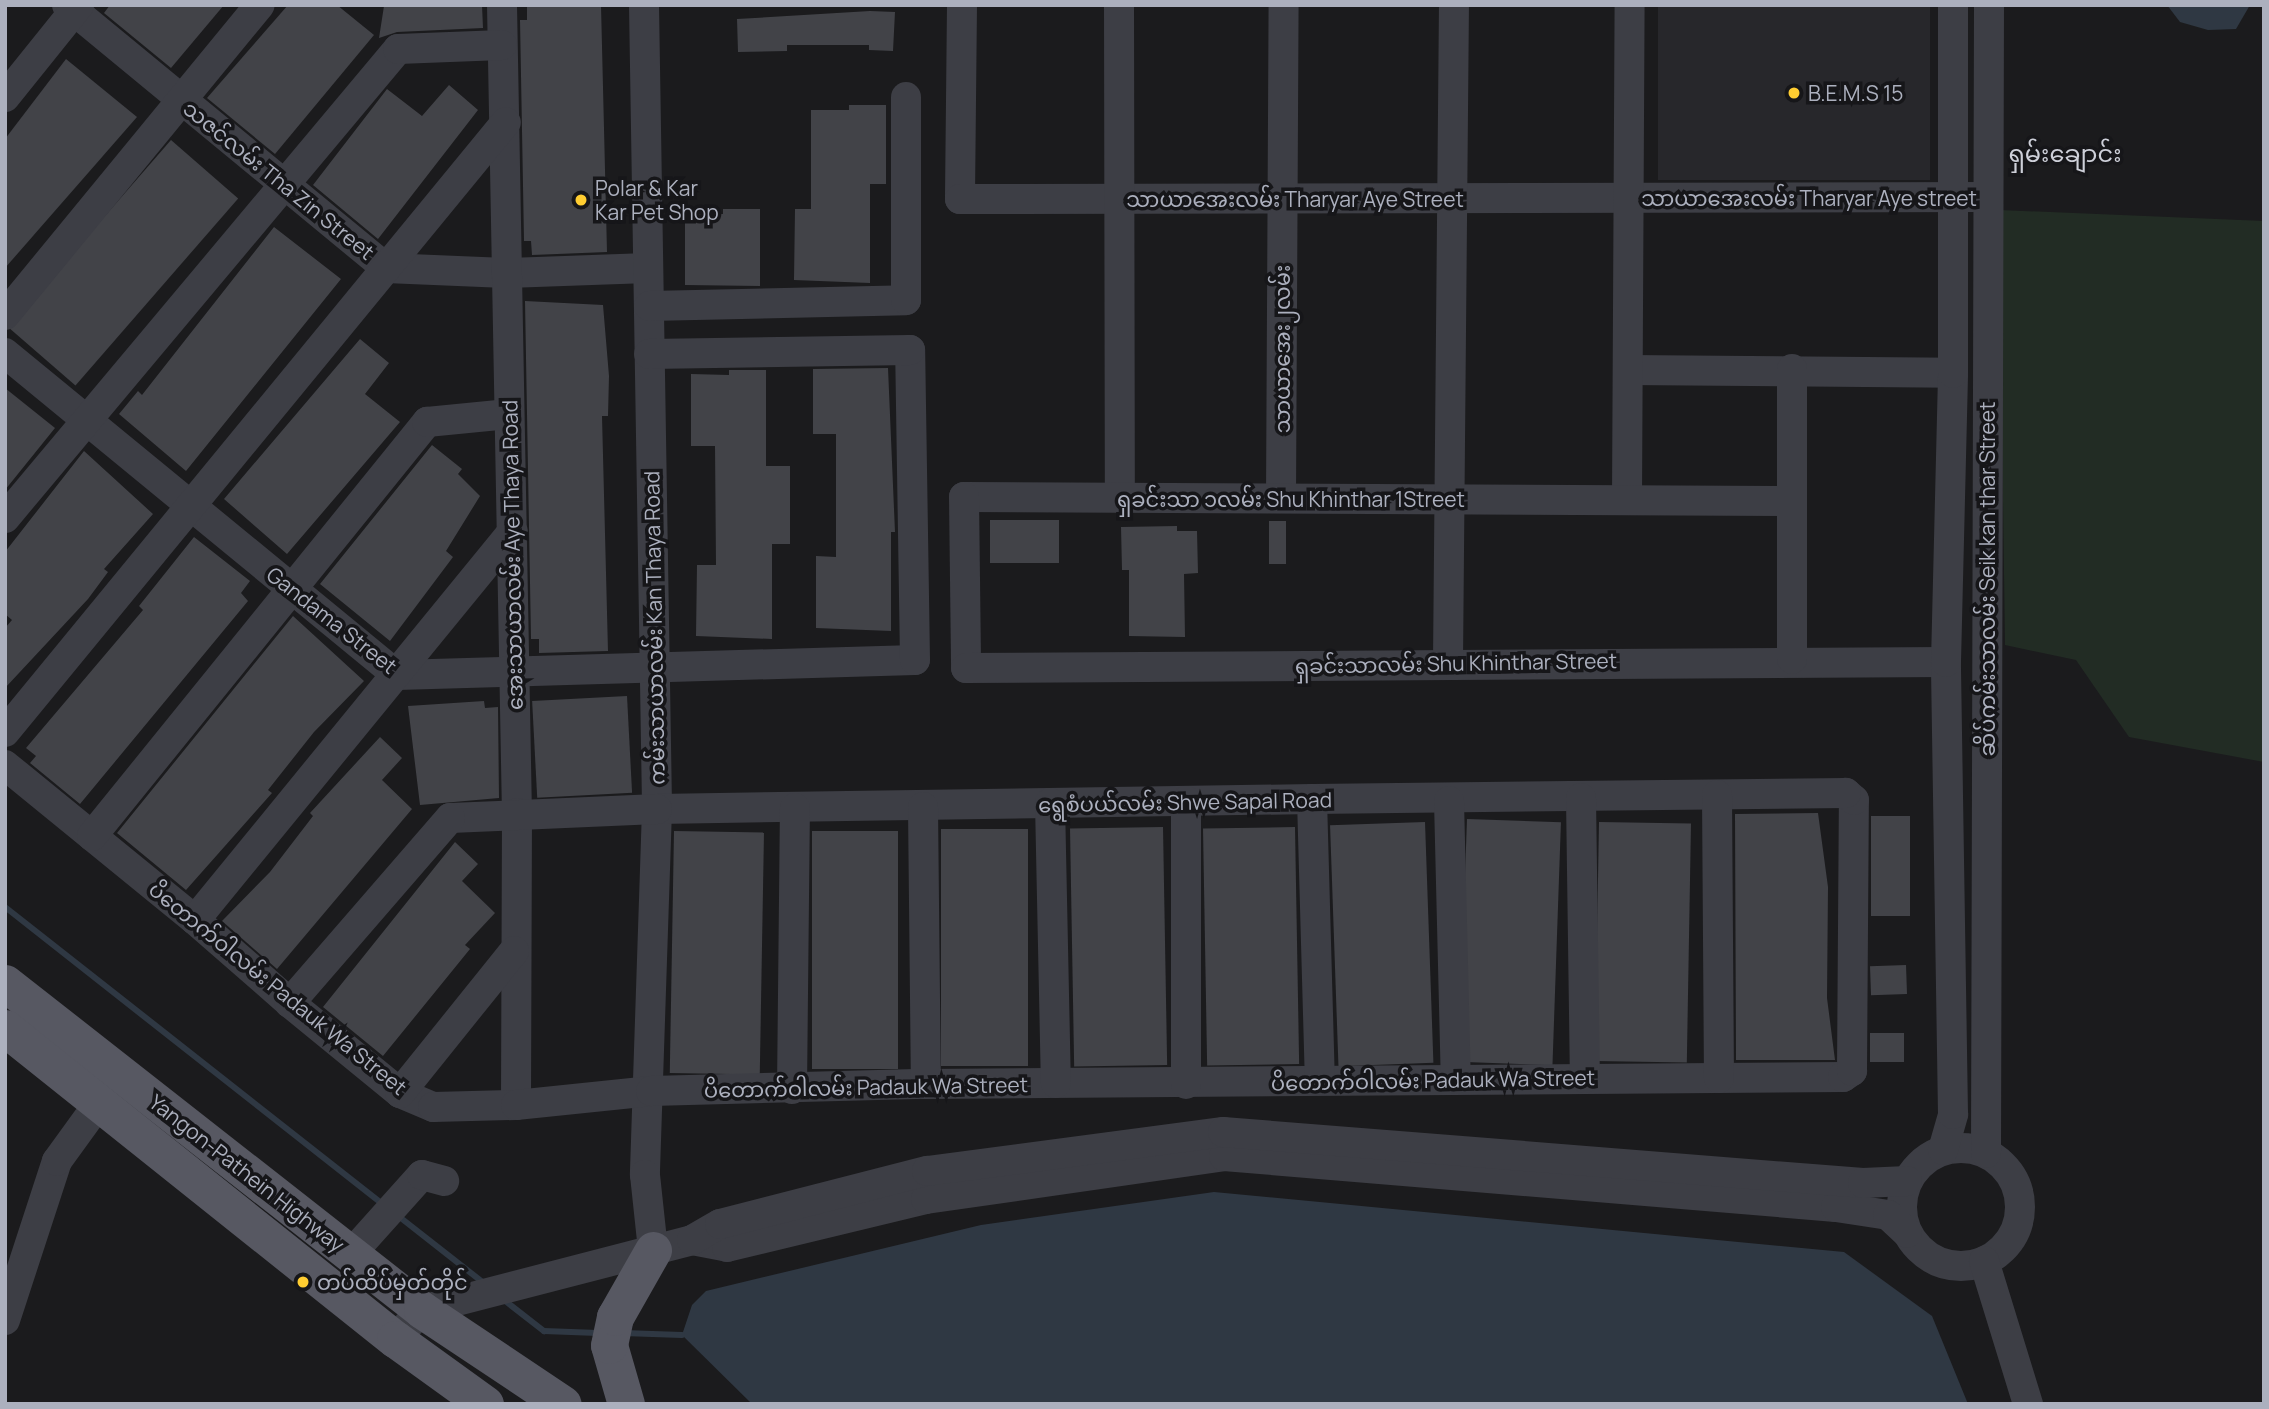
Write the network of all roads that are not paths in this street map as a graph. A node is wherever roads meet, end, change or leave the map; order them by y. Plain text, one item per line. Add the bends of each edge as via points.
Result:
1 (260, 5) edge
2 (502, 5) edge
3 (643, 5) edge
4 (962, 5) edge
5 (1119, 5) edge
6 (1284, 5) edge
7 (1454, 5) edge
8 (1630, 5) edge
9 (1952, 5) edge
10 (1989, 5) edge
11 (73, 7) edge
12 (502, 45) junction
13 (5, 97) edge
14 (906, 97) dead end
15 (182, 100) junction
16 (506, 122) junction
17 (285, 184) junction
18 (1952, 197) junction
19 (1988, 197) junction
20 (1452, 198) junction
21 (1629, 198) junction
22 (1116, 199) junction
23 (1283, 199) junction
24 (386, 268) junction
25 (648, 268) junction
26 (506, 273) junction
27 (649, 306) junction
28 (5, 315) edge
29 (5, 354) edge
30 (649, 354) junction
31 (1792, 369) junction
32 (1628, 370) junction
33 (1953, 373) junction
34 (509, 414) junction
35 (86, 420) junction
36 (1120, 498) junction
37 (1281, 498) junction
38 (1450, 499) junction
39 (1627, 500) junction
40 (1790, 501) junction
41 (191, 506) junction
42 (5, 518) edge
43 (513, 531) junction
44 (290, 587) junction
45 (1791, 659) junction
46 (1448, 662) junction
47 (1946, 662) junction
48 (966, 668) joint
49 (655, 671) junction
50 (397, 675) junction
51 (515, 676) junction
52 (5, 732) edge
53 (5, 765) edge
54 (1717, 795) junction
55 (1581, 798) junction
56 (1312, 799) junction
57 (1186, 801) junction
58 (1449, 801) junction
59 (1050, 803) junction
60 (923, 807) junction
61 (795, 808) junction
62 (657, 809) junction
63 (517, 813) junction
64 (92, 836) junction
65 (195, 919) junction
66 (514, 951) junction
67 (5, 983) edge
68 (290, 1003) junction
69 (5, 1028) edge
70 (1849, 1075) joint
71 (1586, 1078) junction
72 (1719, 1078) junction
73 (1455, 1079) junction
74 (1321, 1080) junction
75 (1056, 1083) junction
76 (926, 1084) junction
77 (1186, 1084) junction
78 (792, 1089) junction
79 (651, 1091) junction
80 (400, 1093) junction
81 (99, 1103) junction
82 (516, 1105) junction
83 (1942, 1150) junction
84 (1986, 1153) junction
85 (444, 1181) dead end
86 (1907, 1181) junction
87 (1908, 1233) junction
88 (692, 1240) junction
89 (653, 1250) junction
90 (351, 1254) junction
91 (1984, 1261) junction
92 (422, 1310) junction
93 (5, 1320) edge
94 (395, 1339) junction
95 (485, 1404) edge
96 (562, 1404) edge
97 (626, 1404) edge
98 (2028, 1404) edge

1 - 15 street
2 - 12 street, အေးသာယာလမ်း Aye Thaya Road
3 - 25 street, ကမ်းသာယာလမ်း Kan Thaya Road
4 - 22 street, သာယာအေးလမ်း Tharyar Aye Street via 960,199
5 - 22 street
6 - 23 street, သာယာအေး၂လမ်း
7 - 20 street
8 - 21 street
9 - 18 street, ဆိပ်ကမ်းသာလမ်း Seik kan thar Street
10 - 19 street, ဆိပ်ကမ်းသာလမ်း Seik kan thar Street
11 - 13 street
11 - 15 street, သဇင်လမ်း Tha Zin Street
12 - 16 street, အေးသာယာလမ်း Aye Thaya Road
12 - 17 street via 398,49
14 - 27 street via 906,300
15 - 17 street, သဇင်လမ်း Tha Zin Street
15 - 28 street
16 - 24 street
16 - 26 street, အေးသာယာလမ်း Aye Thaya Road
17 - 24 street, သဇင်လမ်း Tha Zin Street
17 - 35 street
18 - 19 street, သာယာအေးလမ်း Tharyar Aye street
18 - 21 street, သာယာအေးလမ်း Tharyar Aye street
18 - 33 street, ဆိပ်ကမ်းသာလမ်း Seik kan thar Street
19 - 84 street, ဆိပ်ကမ်းသာလမ်း Seik kan thar Street
20 - 21 street, သာယာအေးလမ်း Tharyar Aye Street
20 - 23 street, သာယာအေးလမ်း Tharyar Aye Street
20 - 38 street
21 - 32 street
22 - 23 street, သာယာအေးလမ်း Tharyar Aye Street
22 - 36 street
23 - 37 street, သာယာအေး၂လမ်း
24 - 26 street, သဇင်လမ်း Tha Zin Street
24 - 41 street
25 - 26 street, သဇင်လမ်း Tha Zin Street
25 - 27 street, ကမ်းသာယာလမ်း Kan Thaya Road
26 - 34 street, အေးသာယာလမ်း Aye Thaya Road
27 - 30 street, ကမ်းသာယာလမ်း Kan Thaya Road
29 - 35 street, Gandama Street
30 - 49 street, ကမ်းသာယာလမ်း Kan Thaya Road
30 - 49 street, Gandama Street via 910,350 915,660
31 - 32 street
31 - 33 street
31 - 40 street
32 - 39 street
33 - 47 street, ဆိပ်ကမ်းသာလမ်း Seik kan thar Street
34 - 43 street, အေးသာယာလမ်း Aye Thaya Road
34 - 44 street via 427,422
35 - 41 street, Gandama Street
35 - 42 street
36 - 37 street, ရှခင်းသာ ၁လမ်း Shu Khinthar 1Street
36 - 48 street, ရှခင်းသာ ၁လမ်း Shu Khinthar 1Street via 964,497
37 - 38 street, ရှခင်းသာ ၁လမ်း Shu Khinthar 1Street
38 - 39 street, ရှခင်းသာ ၁လမ်း Shu Khinthar 1Street
38 - 46 street
39 - 40 street, ရှခင်းသာ ၁လမ်း Shu Khinthar 1Street
40 - 45 street
41 - 44 street, Gandama Street
41 - 52 street
43 - 50 street
43 - 51 street, အေးသာယာလမ်း Aye Thaya Road
44 - 50 street, Gandama Street
44 - 64 street
45 - 46 street, ရှခင်းသာလမ်း Shu Khinthar Street
45 - 47 street, ရှခင်းသာလမ်း Shu Khinthar Street
46 - 48 street, ရှခင်းသာလမ်း Shu Khinthar Street
47 - 83 street, ဆိပ်ကမ်းသာလမ်း Seik kan thar Street via 1953,1114
49 - 51 street, Gandama Street
49 - 62 street, ကမ်းသာယာလမ်း Kan Thaya Road
50 - 51 street, Gandama Street
50 - 65 street
51 - 63 street, အေးသာယာလမ်း Aye Thaya Road
53 - 64 street, ပိတောက်ဝါလမ်း Padauk Wa Street
54 - 55 street, ရွေစံပယ်လမ်း Shwe Sapal Road
54 - 70 street, ရွေစံပယ်လမ်း Shwe Sapal Road via 1853,796
54 - 72 street
55 - 58 street, ရွေစံပယ်လမ်း Shwe Sapal Road
55 - 71 street
56 - 57 street, ရွေစံပယ်လမ်း Shwe Sapal Road
56 - 58 street, ရွေစံပယ်လမ်း Shwe Sapal Road
56 - 74 street
57 - 59 street, ရွေစံပယ်လမ်း Shwe Sapal Road
57 - 77 street
58 - 73 street
59 - 60 street, ရွေစံပယ်လမ်း Shwe Sapal Road
59 - 75 street
60 - 61 street, ရွေစံပယ်လမ်း Shwe Sapal Road
60 - 76 street
61 - 62 street, ရွေစံပယ်လမ်း Shwe Sapal Road
61 - 78 street
62 - 63 street, ရွေစံပယ်လမ်း Shwe Sapal Road
62 - 79 street, ကမ်းသာယာလမ်း Kan Thaya Road
63 - 66 street, အေးသာယာလမ်း Aye Thaya Road
63 - 68 street, ရွေစံပယ်လမ်း Shwe Sapal Road via 443,821
64 - 65 street, ပိတောက်ဝါလမ်း Padauk Wa Street
65 - 68 street, ပိတောက်ဝါလမ်း Padauk Wa Street
66 - 80 street
66 - 82 street, အေးသာယာလမ်း Aye Thaya Road
67 - 90 main road, Yangon-Pathein Highway
68 - 80 street, ပိတောက်ဝါလမ်း Padauk Wa Street
69 - 81 main road, Yangon-Pathein Highway
70 - 72 street, ပိတောက်ဝါလမ်း Padauk Wa Street
71 - 72 street, ပိတောက်ဝါလမ်း Padauk Wa Street
71 - 73 street, ပိတောက်ဝါလမ်း Padauk Wa Street
73 - 74 street, ပိတောက်ဝါလမ်း Padauk Wa Street
74 - 77 street, ပိတောက်ဝါလမ်း Padauk Wa Street
75 - 76 street, ပိတောက်ဝါလမ်း Padauk Wa Street
75 - 77 street, ပိတောက်ဝါလမ်း Padauk Wa Street
76 - 78 street, ပိတောက်ဝါလမ်း Padauk Wa Street
78 - 79 street, ပိတောက်ဝါလမ်း Padauk Wa Street
79 - 82 street, ပိတောက်ဝါလမ်း Padauk Wa Street
79 - 89 street, ကမ်းသာယာလမ်း Kan Thaya Road via 645,1175
80 - 82 street, ပိတောက်ဝါလမ်း Padauk Wa Street via 433,1107
81 - 93 street via 57,1161
81 - 94 main road, Yangon-Pathein Highway
83 - 84 street
83 - 86 street via 1926,1158
84 - 91 street via 2014,1181 2020,1201 2011,1239
85 - 90 street via 422,1175
86 - 87 street via 1901,1207
86 - 88 street via 1863,1184 1223,1132 927,1171 720,1224
87 - 88 street via 1888,1215 1836,1207 1224,1156 926,1199 727,1247
87 - 91 street via 1928,1256 1948,1264
88 - 89 street
89 - 92 street
89 - 97 main road via 615,1317 609,1345
90 - 92 main road, Yangon-Pathein Highway
91 - 98 street
92 - 94 street
92 - 96 main road, Yangon-Pathein Highway
94 - 95 main road, Yangon-Pathein Highway

